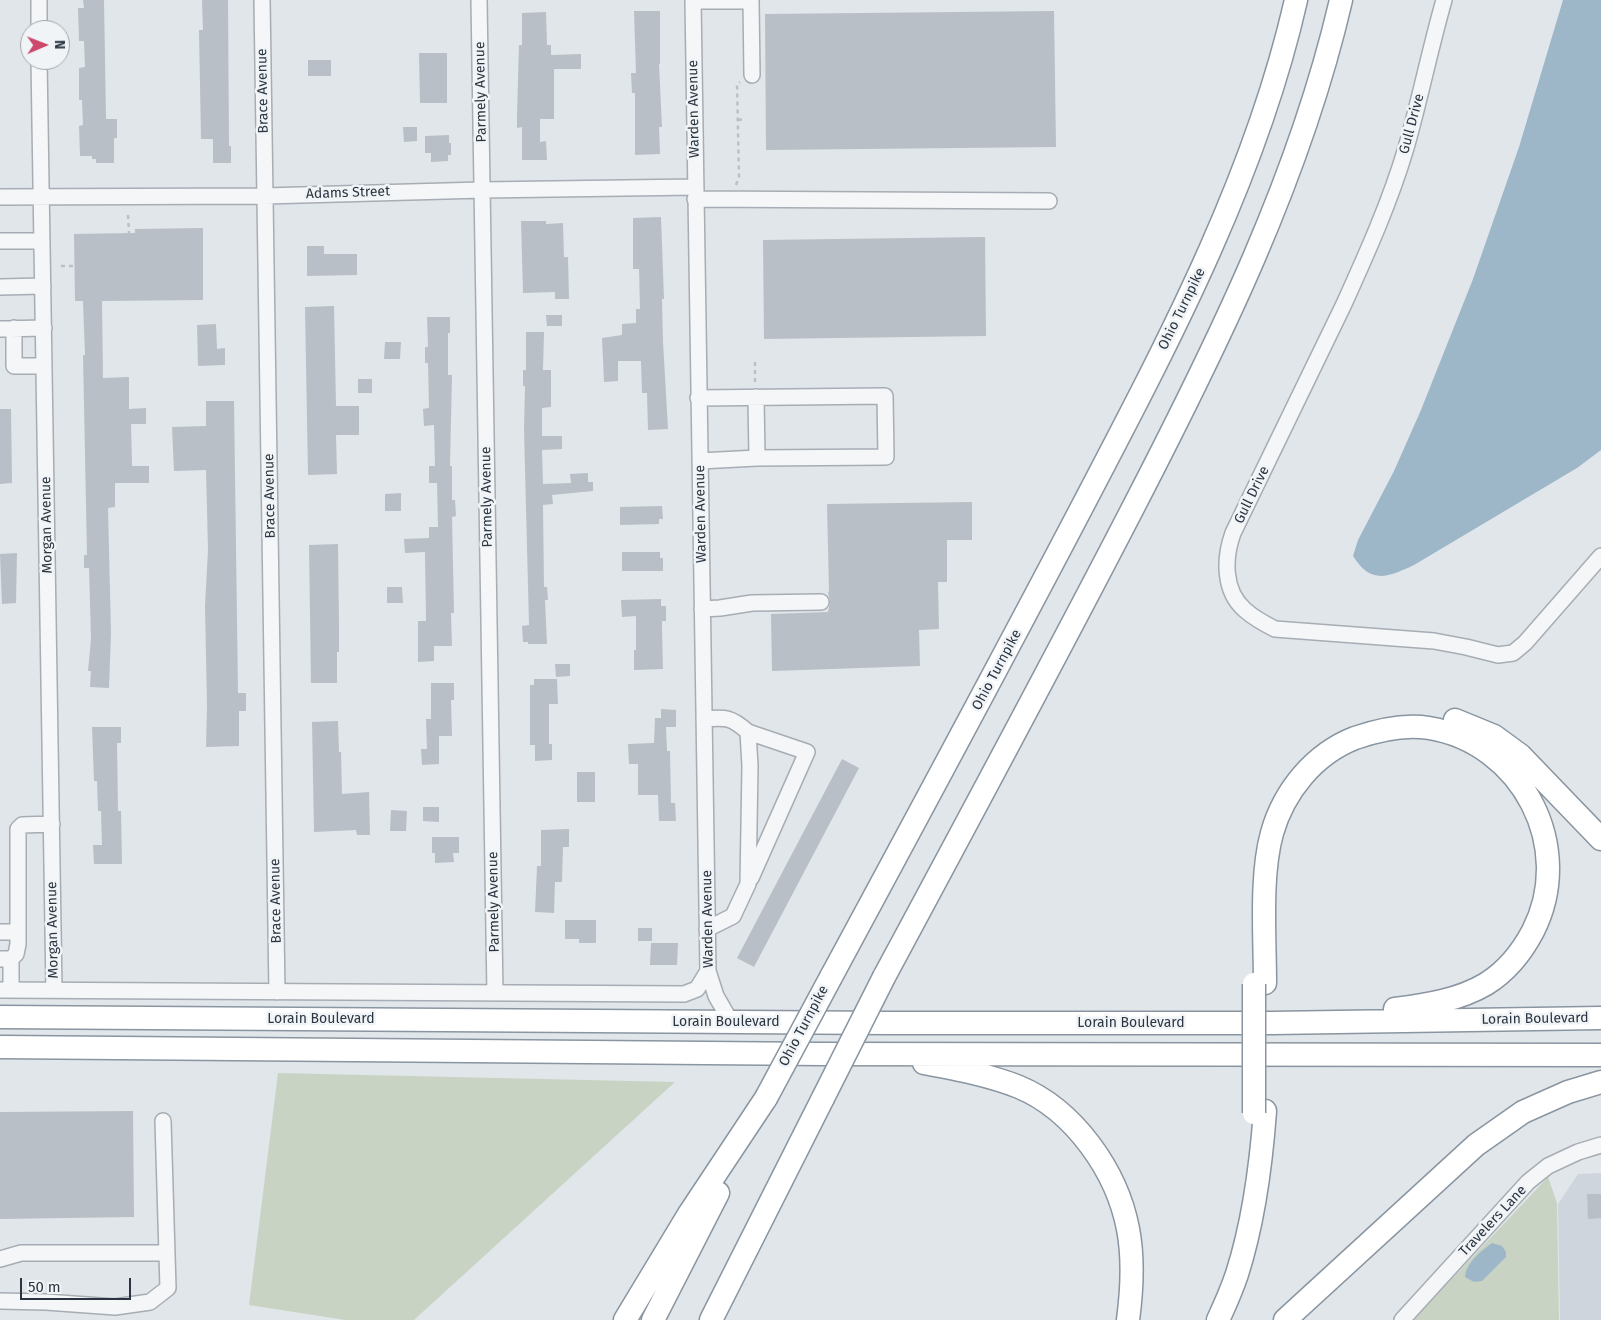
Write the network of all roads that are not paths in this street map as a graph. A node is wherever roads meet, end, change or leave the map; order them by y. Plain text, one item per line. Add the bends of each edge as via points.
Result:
1 (39, 0) edge
2 (262, 0) edge
3 (479, 0) edge
4 (1296, 0) edge
5 (1341, 0) edge
6 (1444, 0) edge
7 (693, 1) edge
8 (39, 20) edge
9 (40, 70) edge
10 (752, 75) dead end
11 (482, 190) junction
12 (695, 193) junction
13 (42, 196) junction
14 (265, 196) junction
15 (0, 197) edge
16 (1049, 201) dead end
17 (0, 241) edge
18 (42, 241) junction
19 (43, 286) junction
20 (0, 287) edge
21 (7, 328) edge
22 (44, 328) junction
23 (44, 366) junction
24 (756, 393) junction
25 (698, 398) junction
26 (757, 458) junction
27 (700, 461) junction
28 (1601, 556) edge
29 (821, 602) dead end
30 (702, 609) junction
31 (704, 718) junction
32 (748, 732) junction
33 (52, 824) junction
34 (1601, 839) edge
35 (748, 884) junction
36 (708, 929) junction
37 (0, 932) edge
38 (18, 932) junction
39 (5, 959) edge
40 (708, 971) junction
41 (1260, 984) junction
42 (5, 990) edge
43 (54, 990) junction
44 (277, 992) junction
45 (495, 993) junction
46 (0, 1017) edge
47 (1601, 1018) edge
48 (731, 1022) junction
49 (1272, 1022) junction
50 (0, 1047) edge
51 (823, 1054) junction
52 (1601, 1054) edge
53 (1601, 1082) edge
54 (766, 1098) junction
55 (1260, 1112) junction
56 (163, 1121) dead end
57 (1601, 1145) edge
58 (167, 1253) junction
59 (0, 1259) edge
60 (0, 1301) edge
61 (625, 1320) edge
62 (653, 1320) edge
63 (711, 1320) edge
64 (1128, 1320) edge
65 (1208, 1320) edge
66 (1218, 1320) edge
67 (1285, 1320) edge
68 (1402, 1320) edge

1 - 8 street
2 - 14 street, Brace Avenue
3 - 11 street, Parmely Avenue
4 - 54 highway, Ohio Turnpike, bridge via 1270,92 1244,167 1183,308 1008,650
5 - 63 highway, bridge via 1292,165 1254,260 1197,383 884,977
6 - 28 street, Gull Drive via 1406,149 1391,192 1344,304 1233,533 1226,561 1228,577 1236,600 1244,609 1275,629 1434,642 1505,655 1525,643
7 - 10 street via 751,1
7 - 12 street, Warden Avenue
9 - 13 street, Morgan Avenue
11 - 12 street, Adams Street
11 - 14 street, Adams Street
11 - 45 street, Parmely Avenue
12 - 16 street, Adams Street
12 - 25 street, Warden Avenue
13 - 14 street, Adams Street
13 - 15 street, Adams Street
13 - 18 street, Morgan Avenue
14 - 44 street, Brace Avenue
17 - 18 street
18 - 19 street, Morgan Avenue
19 - 20 street
19 - 22 street, Morgan Avenue
21 - 22 street
21 - 23 street via 14,366
22 - 23 street, Morgan Avenue
23 - 33 street, Morgan Avenue
24 - 25 street
24 - 26 street
24 - 26 street via 885,396 886,457
25 - 27 street, Warden Avenue
26 - 27 street
27 - 30 street, Warden Avenue
29 - 30 street via 752,603
30 - 31 street, Warden Avenue
31 - 32 street via 721,717 736,721
31 - 36 street, Warden Avenue
32 - 35 street
32 - 35 street via 807,752
33 - 38 street via 22,825 18,829
33 - 43 street, Morgan Avenue
34 - 41 highway via 1520,755 1478,728 1440,716 1417,714 1369,717 1341,727 1310,748 1298,761 1275,791 1260,823 1254,856
35 - 36 street via 733,916
36 - 40 street, Warden Avenue
37 - 38 street
38 - 39 street via 16,954
39 - 42 street
40 - 45 street, Lorain Boulevard via 697,989 684,994
40 - 48 street, Warden Avenue via 716,996
41 - 49 highway via 1268,853 1273,832 1292,789 1320,758 1347,741 1371,732 1402,727 1428,728 1472,742 1491,755 1525,789 1544,832 1549,877 1538,921 1518,956 1502,973 1486,984 1441,1002
41 - 55 highway
42 - 43 street, Lorain Boulevard
43 - 44 street, Lorain Boulevard
44 - 45 street, Lorain Boulevard
46 - 48 highway, Lorain Boulevard
47 - 49 highway, Lorain Boulevard
48 - 49 highway, Lorain Boulevard
50 - 51 highway
51 - 52 highway
51 - 64 highway via 962,1070 1021,1088 1058,1110 1076,1127 1098,1157 1123,1210 1132,1272
53 - 67 highway via 1568,1092 1523,1112 1476,1145
54 - 61 highway via 689,1214
54 - 62 highway, Ohio Turnpike
55 - 65 highway via 1244,1208
55 - 66 highway via 1262,1157 1248,1236 1237,1275
56 - 58 street
57 - 68 street, Travelers Lane via 1548,1166 1528,1182
58 - 59 street via 21,1253
58 - 60 street via 168,1288 150,1302 115,1307

